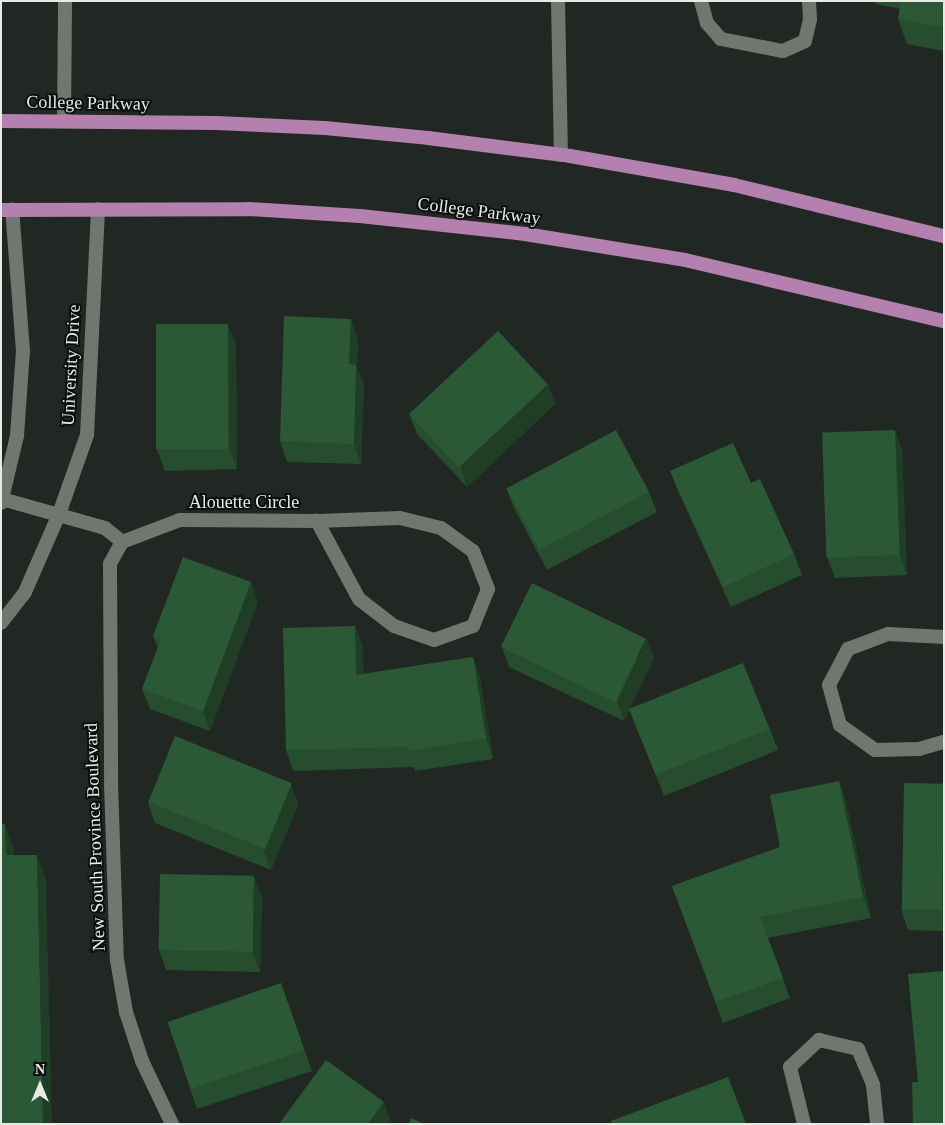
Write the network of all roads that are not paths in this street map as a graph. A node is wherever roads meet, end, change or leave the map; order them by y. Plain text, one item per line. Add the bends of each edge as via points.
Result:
1 (65, 1) edge
2 (558, 1) edge
3 (701, 1) edge
4 (809, 1) edge
5 (1, 120) edge
6 (64, 121) junction
7 (561, 155) junction
8 (98, 209) junction
9 (7, 210) edge
10 (944, 236) edge
11 (944, 321) edge
12 (2, 501) edge
13 (59, 514) junction
14 (317, 521) junction
15 (122, 542) junction
16 (1, 623) edge
17 (944, 637) edge
18 (944, 742) edge
19 (172, 1124) edge
20 (804, 1124) edge
21 (877, 1124) edge

1 - 6 street
2 - 7 street
3 - 4 street via 707,23 721,39 783,51 805,41 810,20
5 - 6 main road, College Parkway
6 - 7 main road, College Parkway via 325,128
7 - 10 main road, College Parkway via 734,185
8 - 9 main road, College Parkway
8 - 11 main road, College Parkway via 258,209 360,216 524,234 685,260
8 - 13 street, University Drive via 87,435
9 - 12 street via 23,359 17,436
12 - 13 street
13 - 15 street via 105,528
13 - 16 street, University Drive via 26,592
14 - 14 street, Alouette Circle via 400,518 442,528 473,551 488,589 473,626 434,640 394,626 359,599
14 - 15 street, Alouette Circle via 180,520
15 - 19 street, New South Province Boulevard via 110,564 111,783 117,960 126,1012 142,1061
17 - 18 street via 888,634 848,649 829,685 840,725 874,750 919,749
20 - 21 street via 790,1067 820,1040 858,1049 873,1085

